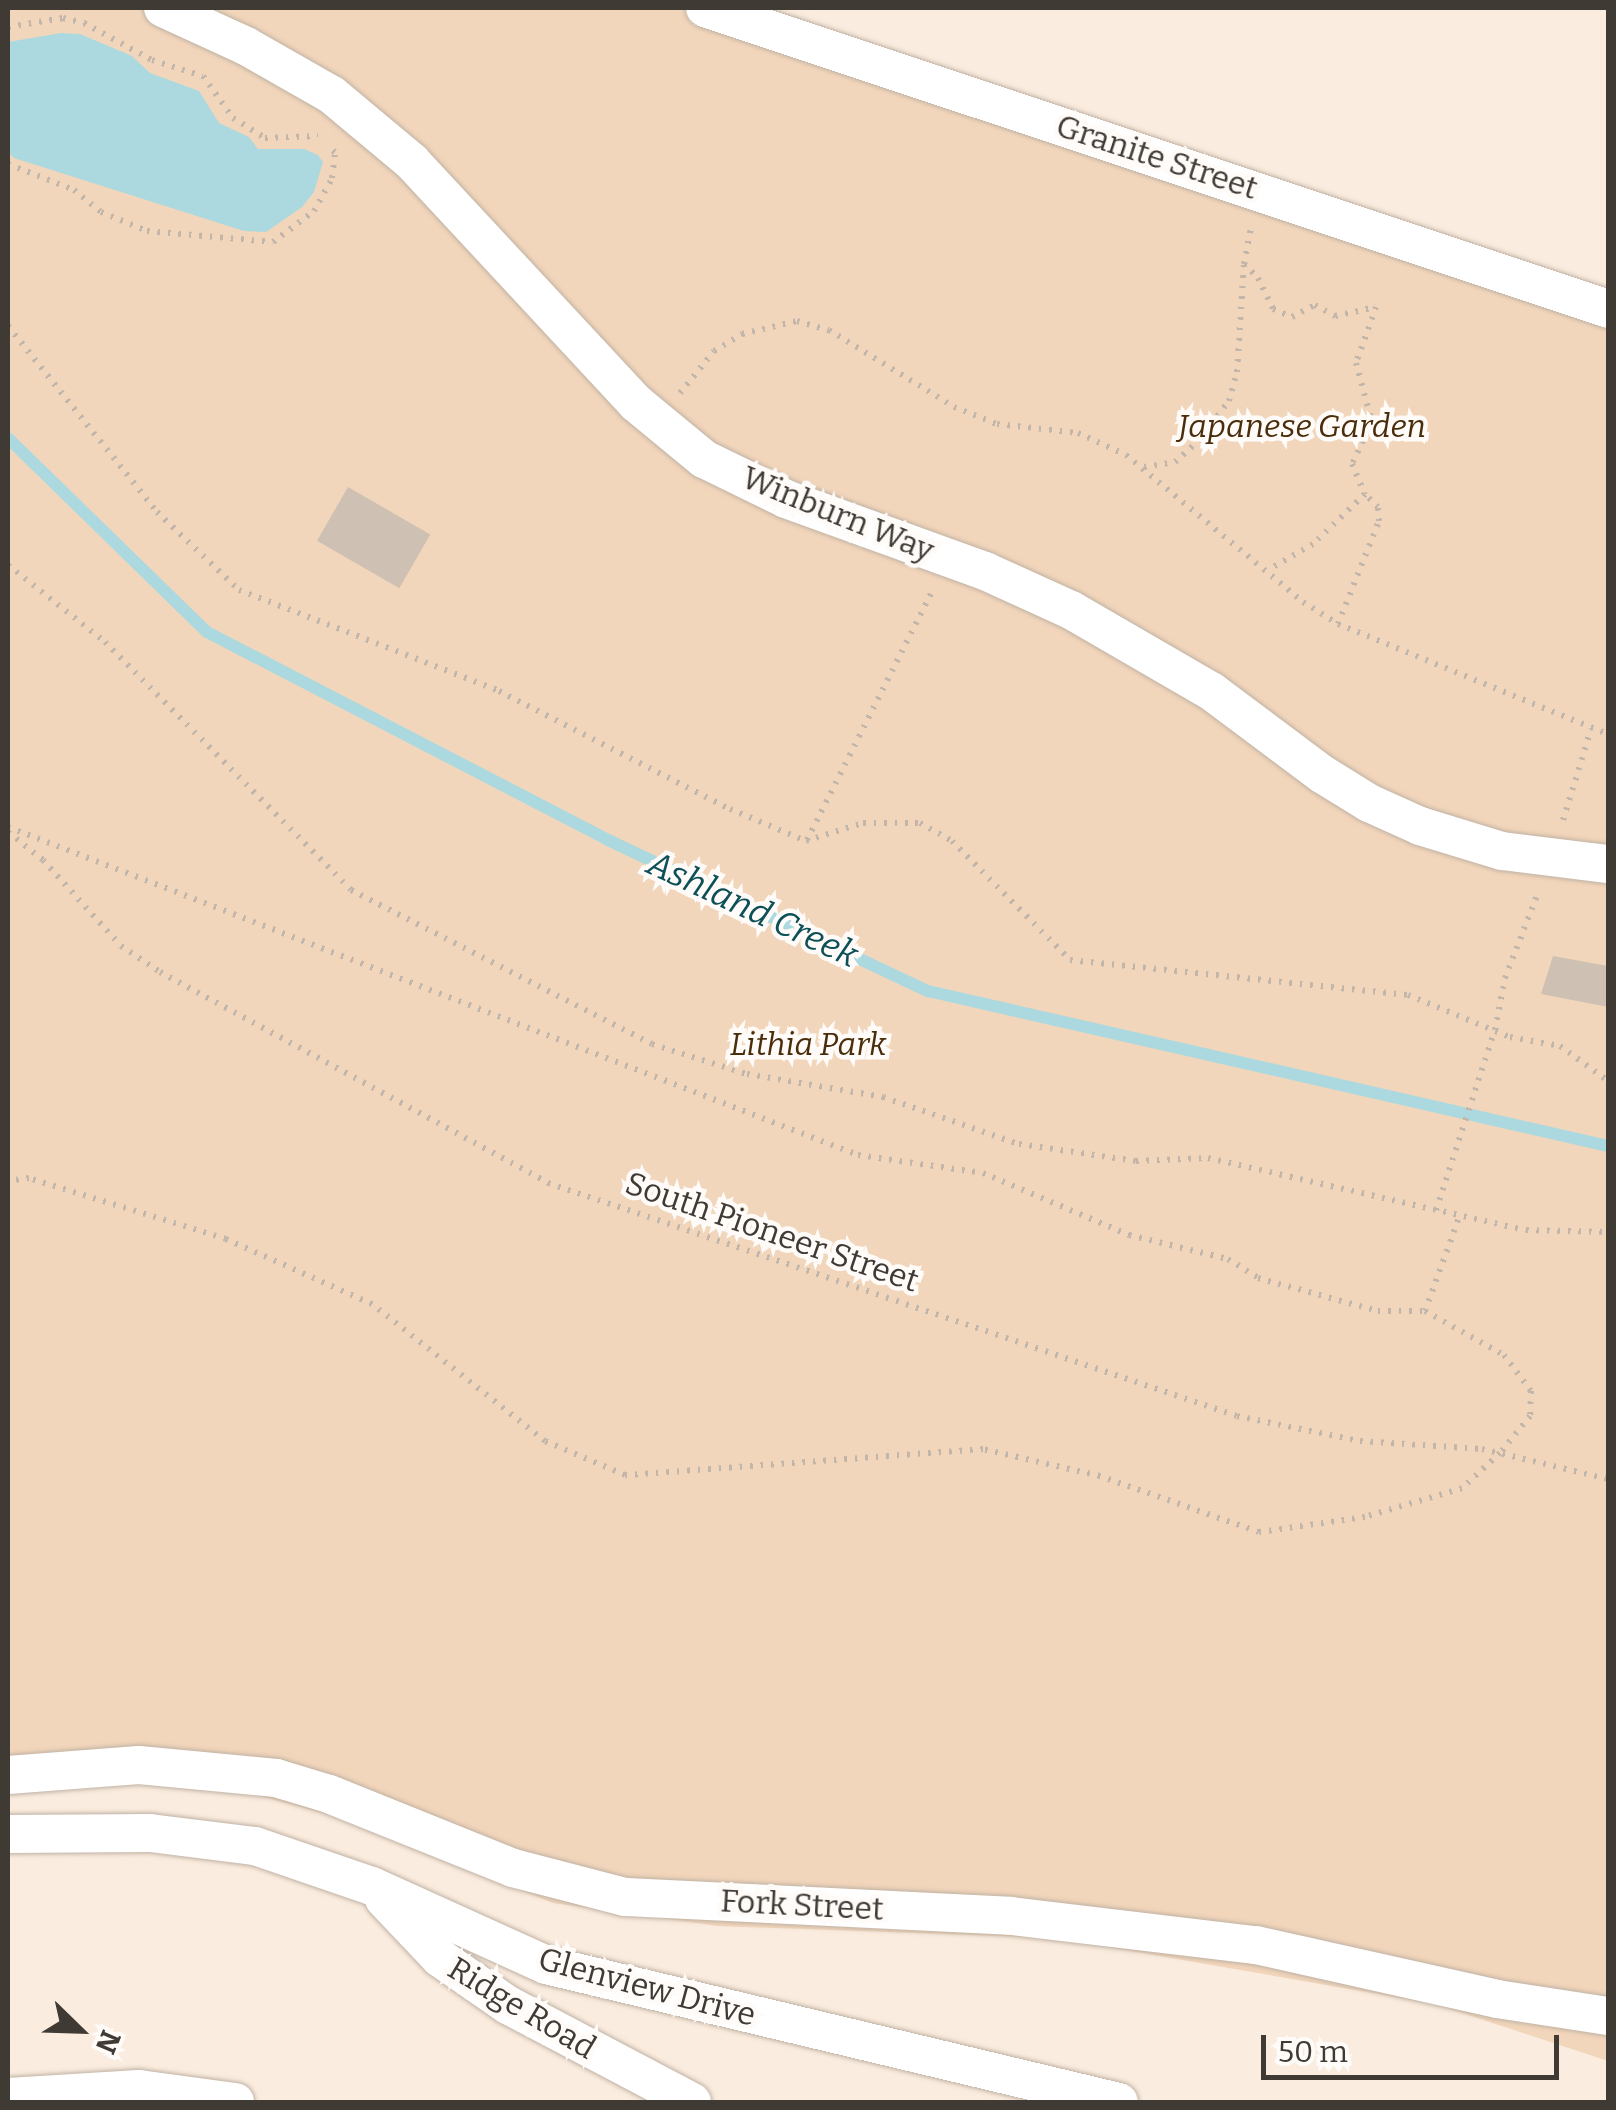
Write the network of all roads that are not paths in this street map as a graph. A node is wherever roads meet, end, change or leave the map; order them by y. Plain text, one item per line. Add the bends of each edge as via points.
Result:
1 (163, 8) edge
2 (705, 8) edge
3 (1608, 309) edge
4 (1608, 864) edge
5 (8, 1775) edge
6 (8, 1834) edge
7 (372, 1886) junction
8 (1608, 2016) edge
9 (8, 2097) edge
10 (234, 2102) edge
11 (692, 2102) edge
12 (1119, 2102) edge

1 - 4 street, Winburn Way via 332,95 399,151 569,334 704,459 786,499 1071,610 1211,691 1322,774 1420,826 1488,847
2 - 3 street, Granite Street
5 - 8 street, Fork Street via 139,1765 276,1778 513,1868 625,1897 1010,1916 1200,1938
6 - 7 street, Glenview Drive via 207,1837 255,1846
7 - 11 street, Ridge Road via 440,1958 508,2005
7 - 12 street, Glenview Drive via 546,1965
9 - 10 street via 139,2089

